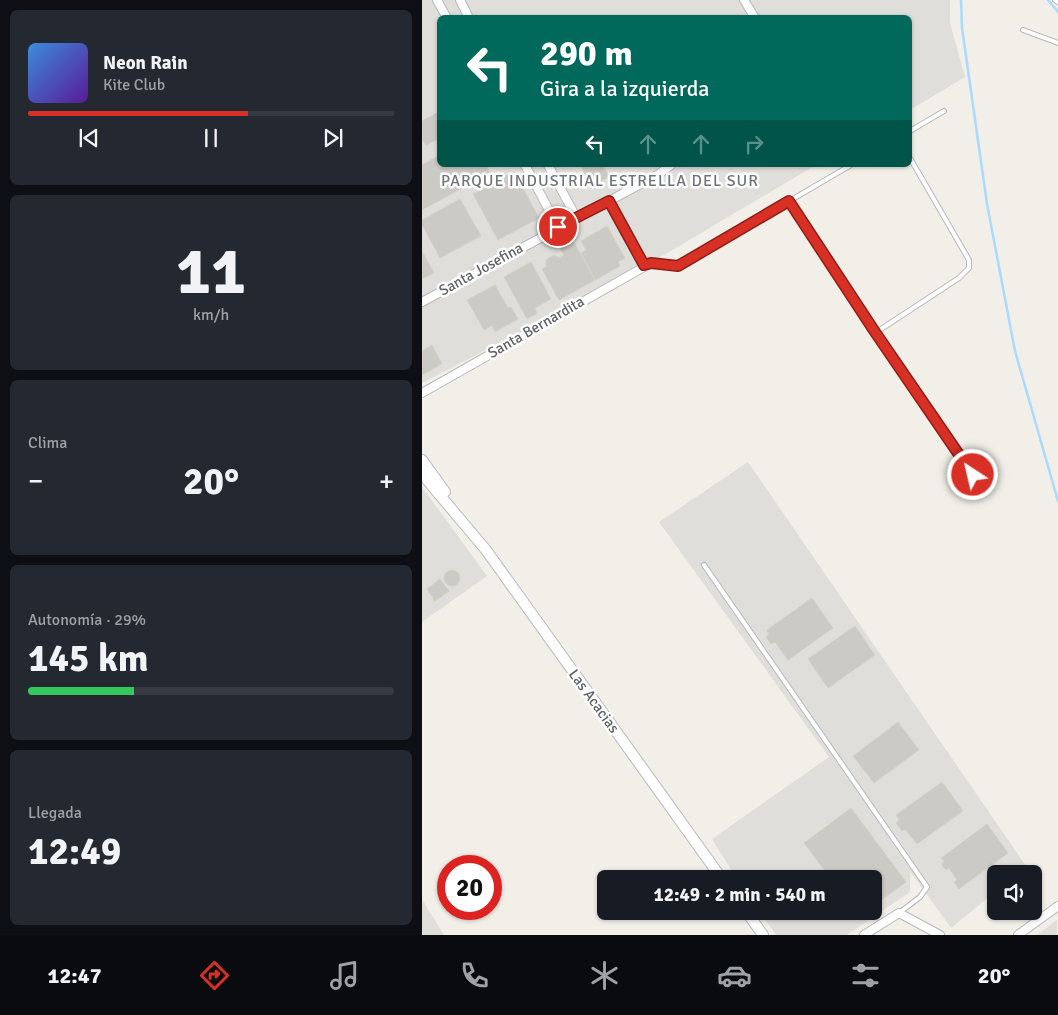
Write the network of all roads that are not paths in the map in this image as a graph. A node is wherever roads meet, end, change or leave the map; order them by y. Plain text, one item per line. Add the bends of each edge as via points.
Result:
1 (437, 0) edge
2 (460, 0) edge
3 (744, 0) edge
4 (445, 15) edge
5 (468, 15) edge
6 (752, 15) edge
7 (1023, 30) dead end
8 (1058, 43) edge
9 (944, 111) dead end
10 (912, 130) edge
11 (912, 161) edge
12 (527, 167) edge
13 (549, 167) edge
14 (669, 167) edge
15 (848, 167) edge
16 (609, 201) junction
17 (789, 201) junction
18 (576, 217) junction
19 (558, 227) junction
20 (647, 264) junction
21 (422, 302) edge
22 (875, 332) junction
23 (422, 393) edge
24 (422, 460) edge
25 (422, 474) edge
26 (973, 475) dead end
27 (466, 524) junction
28 (704, 565) dead end
29 (716, 870) edge
30 (1058, 906) edge
31 (899, 913) junction
32 (752, 920) edge
33 (763, 935) edge
34 (864, 935) edge
35 (940, 935) edge
36 (1018, 935) edge

1 - 4 street
2 - 5 street
3 - 6 street
7 - 8 lane
9 - 10 lane
11 - 22 lane via 969,260 968,268 959,278
12 - 19 street
13 - 18 street
14 - 16 street, Santa Josefina
15 - 17 lane
16 - 18 street, Santa Josefina
16 - 20 lane
17 - 20 lane via 678,266
17 - 22 lane
18 - 19 street, Santa Josefina
19 - 21 street, Santa Josefina
20 - 23 street, Santa Bernardita
22 - 26 lane
24 - 27 main road, Las Acacias
25 - 27 main road, Las Acacias
27 - 29 main road, Las Acacias
28 - 31 lane via 927,887 920,897
30 - 36 street
31 - 34 street
31 - 35 street
32 - 33 main road

